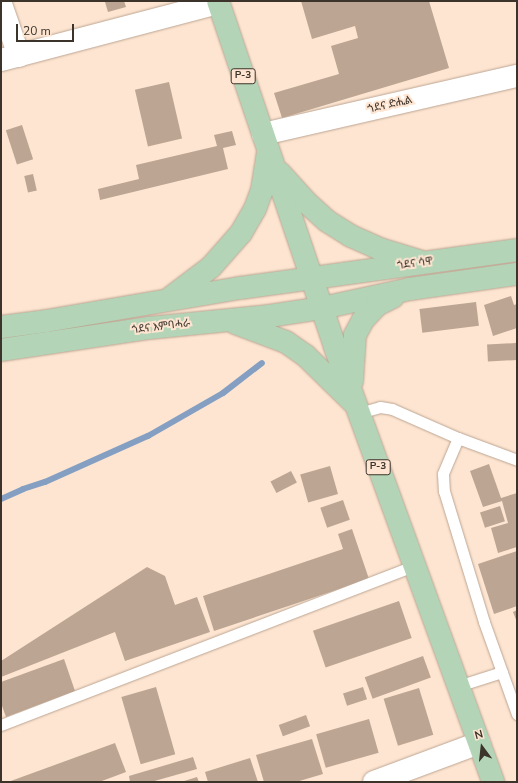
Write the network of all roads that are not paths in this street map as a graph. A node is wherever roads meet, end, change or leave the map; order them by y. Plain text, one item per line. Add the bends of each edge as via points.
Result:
1 (219, 2) edge
2 (1, 4) edge
3 (10, 58) edge
4 (517, 76) edge
5 (268, 150) junction
6 (517, 250) edge
7 (424, 263) junction
8 (517, 274) edge
9 (312, 278) junction
10 (410, 289) junction
11 (166, 302) junction
12 (322, 308) junction
13 (226, 320) junction
14 (1, 327) edge
15 (1, 350) edge
16 (355, 403) junction
17 (458, 438) junction
18 (517, 460) edge
19 (414, 566) junction
20 (502, 672) junction
21 (458, 686) junction
22 (517, 714) edge
23 (1, 725) edge
24 (479, 743) junction
25 (374, 782) edge
26 (493, 782) edge

1 - 3 street
1 - 5 main road, P-3
2 - 3 street
4 - 5 street, ጎደና ድሒል
5 - 7 main road via 306,202 327,221 351,236 383,250
5 - 9 main road, P-3
5 - 11 main road via 262,190 255,209 241,233 211,267
6 - 7 main road, ጎደና ሳዋ
7 - 9 main road, ጎደና ሳዋ
8 - 10 main road
9 - 11 main road, ጎደና እምባሓራ
9 - 12 main road, P-3
10 - 12 main road
10 - 16 main road via 377,305 363,320 355,335
11 - 14 main road, ጎደና እምባሓራ
12 - 13 main road, ጎደና እምባሓራ
12 - 16 main road, P-3
13 - 15 main road, ጎደና እምባሓራ via 149,328
13 - 16 main road via 265,332 286,342 306,356
16 - 17 lane via 385,407
16 - 19 main road, P-3
17 - 18 lane
17 - 20 lane via 443,474 444,491
19 - 21 main road, P-3
19 - 23 lane
20 - 21 lane
20 - 22 lane
21 - 24 main road, P-3
24 - 25 street
24 - 26 main road, P-3

